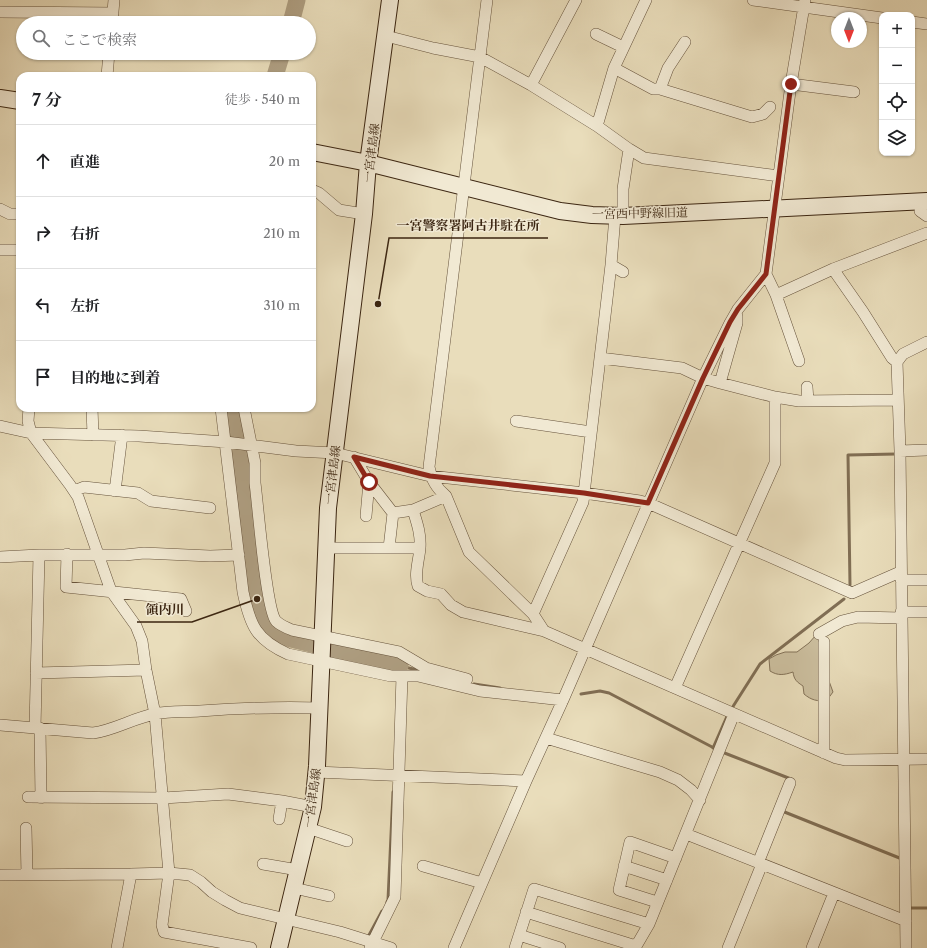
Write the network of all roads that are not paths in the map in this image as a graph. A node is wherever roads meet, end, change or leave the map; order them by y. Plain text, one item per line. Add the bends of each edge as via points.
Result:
1 (114, 0) edge
2 (390, 0) edge
3 (487, 0) edge
4 (576, 0) edge
5 (646, 0) edge
6 (753, 0) edge
7 (804, 4) edge
8 (0, 12) edge
9 (75, 16) edge
10 (112, 16) edge
11 (879, 17) edge
12 (915, 22) edge
13 (927, 24) edge
14 (596, 34) dead end
15 (386, 36) junction
16 (685, 42) dead end
17 (623, 47) junction
18 (480, 57) junction
19 (108, 60) edge
20 (614, 68) junction
21 (107, 72) edge
22 (791, 84) junction
23 (531, 86) junction
24 (660, 89) junction
25 (854, 92) dead end
26 (0, 98) edge
27 (16, 100) edge
28 (770, 107) dead end
29 (597, 126) junction
30 (628, 149) junction
31 (316, 153) edge
32 (368, 163) junction
33 (779, 176) junction
34 (462, 187) junction
35 (316, 192) edge
36 (774, 208) junction
37 (0, 209) edge
38 (925, 209) edge
39 (16, 214) edge
40 (364, 214) junction
41 (619, 216) junction
42 (927, 233) edge
43 (0, 250) edge
44 (16, 250) edge
45 (611, 265) junction
46 (833, 269) junction
47 (623, 272) dead end
48 (766, 274) junction
49 (776, 295) junction
50 (738, 309) junction
51 (927, 342) edge
52 (600, 358) junction
53 (799, 361) dead end
54 (897, 362) junction
55 (703, 378) junction
56 (720, 383) junction
57 (807, 387) dead end
58 (774, 397) junction
59 (898, 400) junction
60 (808, 401) junction
61 (29, 412) edge
62 (92, 412) edge
63 (222, 412) edge
64 (245, 412) edge
65 (516, 421) dead end
66 (0, 426) edge
67 (591, 432) junction
68 (31, 433) junction
69 (93, 435) junction
70 (122, 435) junction
71 (226, 442) junction
72 (251, 445) junction
73 (927, 450) edge
74 (900, 451) junction
75 (335, 453) junction
76 (354, 457) junction
77 (430, 476) junction
78 (369, 482) junction
79 (74, 491) junction
80 (115, 491) junction
81 (584, 493) junction
82 (446, 496) junction
83 (648, 503) junction
84 (210, 508) dead end
85 (413, 510) junction
86 (393, 513) junction
87 (366, 516) dead end
88 (739, 543) junction
89 (326, 548) junction
90 (390, 548) junction
91 (420, 548) junction
92 (67, 554) junction
93 (98, 554) junction
94 (39, 555) junction
95 (239, 555) junction
96 (0, 557) edge
97 (901, 576) junction
98 (927, 580) edge
99 (111, 591) junction
100 (186, 611) dead end
101 (927, 612) edge
102 (532, 614) junction
103 (901, 615) junction
104 (544, 631) junction
105 (322, 637) junction
106 (585, 648) junction
107 (321, 662) junction
108 (146, 670) junction
109 (36, 673) junction
110 (399, 676) junction
111 (467, 679) dead end
112 (676, 688) junction
113 (563, 700) junction
114 (320, 708) junction
115 (155, 714) junction
116 (734, 714) junction
117 (0, 725) edge
118 (37, 728) junction
119 (546, 738) junction
120 (824, 753) junction
121 (904, 759) junction
122 (927, 759) edge
123 (316, 772) junction
124 (395, 776) junction
125 (526, 780) junction
126 (790, 783) dead end
127 (28, 797) dead end
128 (41, 798) junction
129 (162, 798) junction
130 (700, 800) junction
131 (282, 801) junction
132 (313, 807) junction
133 (279, 819) dead end
134 (26, 828) dead end
135 (308, 828) junction
136 (686, 834) junction
137 (347, 841) dead end
138 (676, 858) junction
139 (263, 864) dead end
140 (760, 864) junction
141 (423, 866) dead end
142 (624, 866) junction
143 (298, 870) junction
144 (169, 872) junction
145 (131, 874) junction
146 (0, 875) edge
147 (27, 875) junction
148 (667, 880) junction
149 (482, 883) junction
150 (294, 888) junction
151 (834, 893) junction
152 (329, 896) dead end
153 (657, 902) junction
154 (526, 912) junction
155 (287, 918) junction
156 (906, 921) junction
157 (649, 924) junction
158 (519, 935) junction
159 (371, 945) edge
160 (636, 947) edge
161 (117, 948) edge
162 (251, 948) edge
163 (279, 948) edge
164 (391, 948) edge
165 (454, 948) edge
166 (515, 948) edge
167 (560, 948) edge
168 (728, 948) edge
169 (812, 948) edge
170 (906, 948) edge

1 - 10 street
2 - 15 main road, 一宮津島線
3 - 18 street
4 - 23 street
5 - 17 street
6 - 7 street
7 - 11 street
7 - 22 street
8 - 9 street
12 - 13 street
14 - 17 street
15 - 18 street
15 - 32 main road, 一宮津島線
16 - 24 street via 668,68
17 - 20 street
18 - 23 street
18 - 34 street
19 - 21 street
20 - 24 street
20 - 29 street
22 - 25 street
22 - 33 street
23 - 29 street
24 - 28 street via 752,118 763,114
26 - 27 main road
29 - 30 street
30 - 33 street via 644,158
30 - 41 street
31 - 32 main road, 一宮西中野線旧道
32 - 34 main road, 一宮西中野線旧道
32 - 40 main road, 一宮津島線
33 - 36 street
34 - 41 main road, 一宮西中野線旧道 via 560,211
34 - 77 street
35 - 40 street via 339,210
36 - 38 main road, 一宮西中野線旧道
36 - 41 main road, 一宮西中野線旧道
36 - 48 street
37 - 39 street
40 - 75 main road, 一宮津島線
41 - 45 street
42 - 46 street
43 - 44 street
45 - 47 street
45 - 52 street
46 - 49 street
46 - 54 street
48 - 49 street
48 - 50 street
49 - 53 street
50 - 55 street
50 - 56 street via 737,323
51 - 54 street via 904,354
52 - 55 street via 682,368
52 - 67 street
54 - 59 street
55 - 56 street
55 - 83 street
56 - 58 street
57 - 60 street
58 - 60 street
58 - 88 street via 775,463
59 - 60 street
59 - 74 street
61 - 68 street
62 - 69 street
63 - 71 street
64 - 72 street
65 - 67 street
66 - 68 street
67 - 81 street
68 - 69 street
68 - 79 street
69 - 70 street
70 - 71 street
70 - 80 street
71 - 72 street
71 - 95 street
72 - 75 street
72 - 105 street via 269,600 275,620 292,630
73 - 74 street
74 - 97 street
75 - 76 street
75 - 89 main road, 一宮津島線
76 - 77 street
76 - 78 street
77 - 81 street
77 - 82 street via 438,490
78 - 86 street
78 - 87 street
79 - 80 street via 84,487
79 - 93 street
80 - 84 street via 138,494 151,501
81 - 83 street
81 - 102 street via 583,502
82 - 85 street
82 - 102 street via 469,552
83 - 88 street
83 - 106 street
85 - 86 street
85 - 91 street via 420,532
86 - 90 street
88 - 97 street via 852,593
88 - 112 street
89 - 90 street
89 - 105 main road, 一宮津島線
90 - 91 street
91 - 104 street via 416,580 418,586 441,594 451,605 463,612
92 - 93 street
92 - 94 street
92 - 99 street via 66,587
93 - 95 street
93 - 99 street
94 - 96 street
94 - 109 street
95 - 107 street via 246,607 264,641 288,654
97 - 98 street
97 - 103 street
99 - 100 street via 181,599
99 - 108 street via 136,626 142,641
101 - 103 street
102 - 104 street
103 - 120 street via 842,620 822,638
103 - 121 street
104 - 106 street
105 - 107 main road, 一宮津島線
105 - 111 street via 399,652 426,668
106 - 112 street
106 - 113 street
107 - 110 street
107 - 114 main road, 一宮津島線
108 - 109 street
108 - 115 street
109 - 118 street
110 - 113 street via 418,676 480,691
110 - 124 street
112 - 116 street
113 - 119 street
114 - 115 street via 239,708
114 - 123 main road, 一宮津島線
115 - 118 street via 104,732
115 - 129 street
116 - 120 street
116 - 130 street
117 - 118 street
118 - 128 street
119 - 125 street
119 - 130 street via 660,772 678,780
120 - 121 street via 845,760
121 - 122 street
121 - 156 street
123 - 124 street
123 - 132 main road, 一宮津島線
124 - 125 street
124 - 159 street via 395,897
125 - 149 street
126 - 140 street
127 - 128 street
128 - 129 street
129 - 131 street via 228,794
129 - 144 street
130 - 136 street
131 - 132 street
131 - 133 street
132 - 135 main road, 一宮津島線
134 - 147 street
135 - 137 street
135 - 143 main road, 一宮津島線
136 - 138 street
136 - 140 street
138 - 142 street via 630,842
138 - 148 street
139 - 143 street
140 - 151 street
140 - 168 street
141 - 149 street
142 - 148 street
142 - 153 street via 619,890
143 - 150 main road, 一宮津島線
144 - 145 street
144 - 155 street via 190,875 212,892 240,908
144 - 162 street via 162,925 164,932
145 - 147 street
145 - 161 street
146 - 147 street
148 - 153 street
149 - 165 street
150 - 152 street
150 - 155 main road, 一宮津島線
151 - 156 street
151 - 169 street
153 - 157 street
154 - 157 street via 534,889
154 - 158 street
154 - 160 street
155 - 159 street via 340,932
155 - 163 main road, 一宮津島線
156 - 170 street
157 - 160 street
158 - 166 street
158 - 167 street
159 - 164 street

